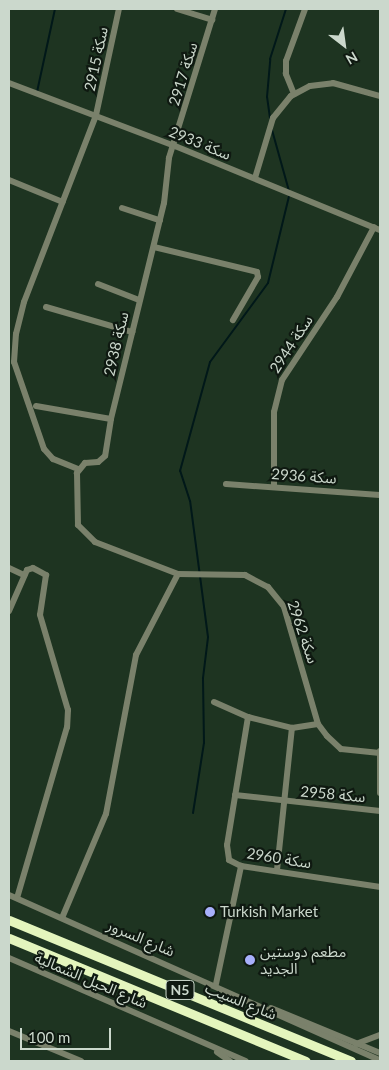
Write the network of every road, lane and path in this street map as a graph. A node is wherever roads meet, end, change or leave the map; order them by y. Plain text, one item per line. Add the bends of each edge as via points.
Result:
1 (120, 9) edge
2 (177, 9) edge
3 (215, 9) edge
4 (305, 9) edge
5 (212, 20) junction
6 (9, 83) edge
7 (294, 94) junction
8 (380, 96) edge
9 (96, 115) junction
10 (175, 146) junction
11 (255, 178) junction
12 (9, 180) edge
13 (63, 202) junction
14 (122, 208) dead end
15 (160, 220) junction
16 (377, 229) edge
17 (154, 247) junction
18 (98, 284) dead end
19 (139, 300) junction
20 (46, 307) dead end
21 (233, 320) dead end
22 (132, 332) junction
23 (36, 406) dead end
24 (111, 419) junction
25 (78, 468) junction
26 (226, 484) dead end
27 (274, 486) junction
28 (380, 495) edge
29 (9, 568) edge
30 (24, 574) junction
31 (178, 574) junction
32 (9, 611) edge
33 (214, 702) dead end
34 (248, 717) junction
35 (318, 724) junction
36 (292, 728) junction
37 (380, 749) edge
38 (380, 753) edge
39 (380, 793) edge
40 (235, 795) junction
41 (284, 803) junction
42 (380, 810) edge
43 (241, 866) junction
44 (277, 870) junction
45 (380, 887) edge
46 (9, 895) edge
47 (17, 898) junction
48 (62, 918) junction
49 (9, 920) edge
50 (9, 938) edge
51 (9, 958) edge
52 (216, 984) junction
53 (262, 1006) junction
54 (9, 1031) edge
55 (380, 1035) edge
56 (197, 1039) junction
57 (372, 1039) junction
58 (356, 1044) junction
59 (373, 1050) junction
60 (379, 1057) edge
61 (81, 1061) edge
62 (230, 1061) edge
63 (246, 1061) edge
64 (306, 1061) edge
65 (351, 1061) edge

1 - 9 street, سكة 2915
2 - 5 street
3 - 5 street, سكة 2917
4 - 7 street via 286,61 286,74
5 - 10 street, سكة 2917
6 - 9 street, سكة 2933
7 - 8 street via 310,86 333,83
7 - 11 street via 284,101 273,118
9 - 10 street, سكة 2933
9 - 13 street, سكة 2915
10 - 11 street, سكة 2933
10 - 15 street, سكة 2938 via 169,158
11 - 16 street, سكة 2933
12 - 13 street
13 - 25 street, سكة 2915 via 24,302 16,334 14,362 44,449 54,459
14 - 15 street
15 - 17 street, سكة 2938
16 - 27 street, سكة 2944 via 282,380 274,412
17 - 19 street, سكة 2938
17 - 21 street via 257,272 258,277
18 - 19 street
19 - 22 street, سكة 2938
20 - 22 street
22 - 24 street, سكة 2938
23 - 24 street
24 - 25 street, سكة 2938 via 106,456
25 - 31 street, سكة 2962 via 77,515 80,530 95,542
26 - 27 street, سكة 2936
27 - 28 street, سكة 2936
29 - 30 street
30 - 32 street
30 - 47 street via 33,568 48,578 40,614 68,710 67,727
31 - 35 street, سكة 2962 via 245,575 268,586 284,607
31 - 48 street via 136,655 106,814
33 - 34 street
34 - 36 street
34 - 40 street, سكة 2960
35 - 36 street
35 - 38 street, سكة 2962 via 341,749
36 - 41 street, سكة 2958
37 - 38 street
38 - 39 street
40 - 41 street, سكة 2958
40 - 43 street, سكة 2960 via 227,845 229,860
41 - 42 street, سكة 2958
41 - 44 street, سكة 2958
43 - 44 street, سكة 2960
43 - 52 street
44 - 45 street, سكة 2960
46 - 47 street, شارع السرور
47 - 48 street, شارع السرور
48 - 52 street, شارع السرور
49 - 65 highway, شارع السيب / N5
50 - 64 highway, شارع السيب / N5
51 - 56 street, شارع الحيل الشمالية
52 - 53 street, شارع السرور
53 - 58 street, شارع السرور
53 - 60 street, شارع السرور
54 - 61 street
55 - 57 street
56 - 62 street
56 - 63 street, شارع الحيل الشمالية
57 - 58 street
57 - 59 street
58 - 59 street, شارع السرور
59 - 60 street

